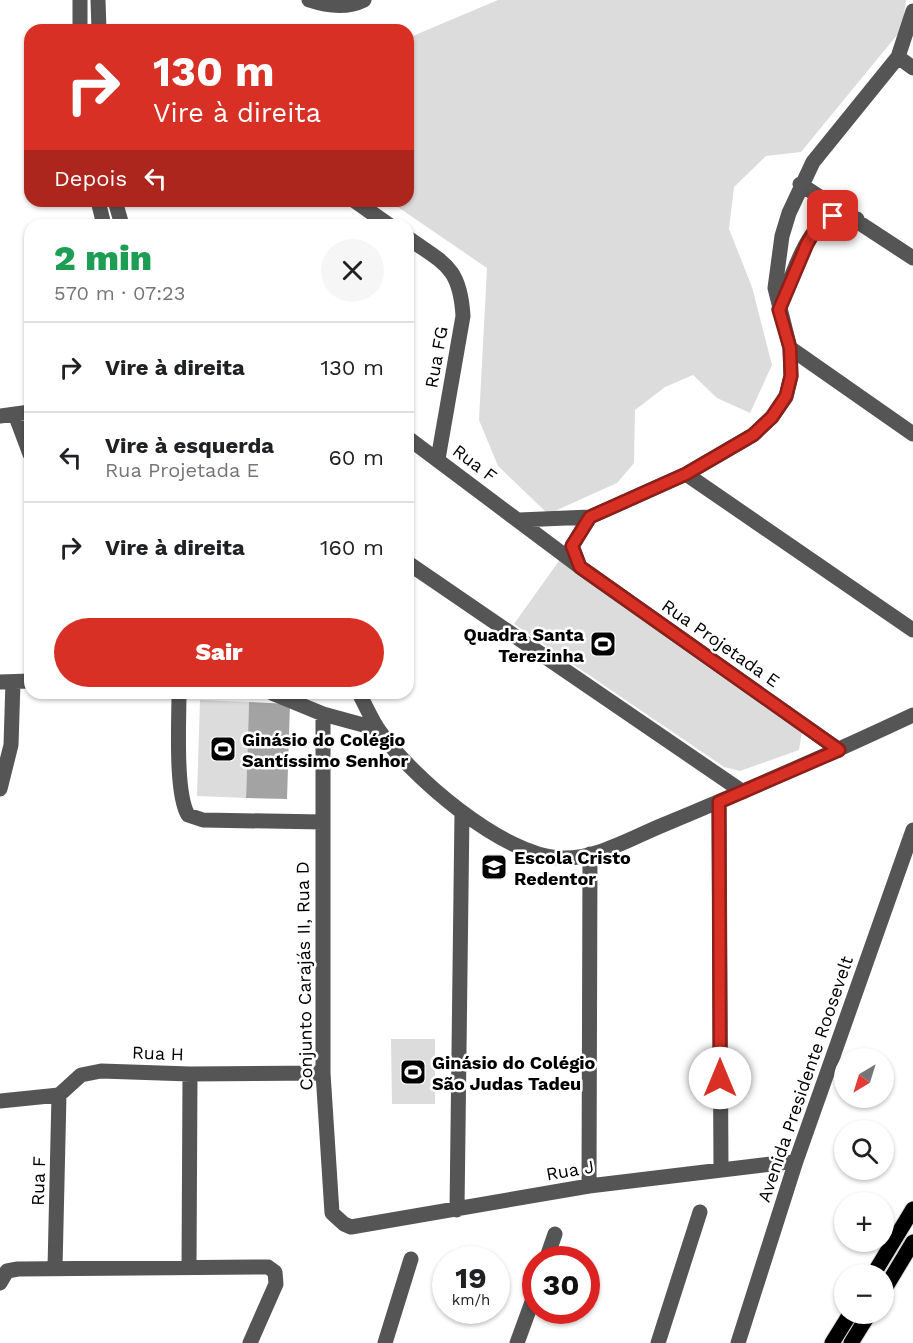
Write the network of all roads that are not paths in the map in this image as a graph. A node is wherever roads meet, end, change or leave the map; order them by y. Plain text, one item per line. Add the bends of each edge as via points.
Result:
1 (80, 0) edge
2 (98, 0) edge
3 (309, 0) edge
4 (364, 0) edge
5 (913, 11) edge
6 (80, 24) edge
7 (98, 24) edge
8 (898, 57) junction
9 (913, 68) edge
10 (800, 184) junction
11 (364, 207) edge
12 (380, 219) edge
13 (857, 219) junction
14 (414, 242) edge
15 (913, 258) edge
16 (779, 310) junction
17 (790, 348) junction
18 (15, 414) edge
19 (913, 434) edge
20 (24, 438) edge
21 (414, 442) edge
22 (438, 459) junction
23 (686, 474) junction
24 (590, 517) junction
25 (519, 520) junction
26 (414, 567) edge
27 (580, 567) junction
28 (913, 630) edge
29 (24, 681) edge
30 (6, 682) edge
31 (179, 699) edge
32 (287, 699) edge
33 (362, 699) edge
34 (323, 714) junction
35 (913, 715) edge
36 (378, 729) junction
37 (839, 750) junction
38 (0, 789) edge
39 (742, 792) junction
40 (719, 802) junction
41 (462, 812) junction
42 (323, 822) junction
43 (913, 830) edge
44 (590, 854) junction
45 (323, 1073) junction
46 (190, 1074) junction
47 (59, 1095) junction
48 (0, 1101) edge
49 (796, 1161) junction
50 (721, 1170) junction
51 (589, 1186) junction
52 (913, 1209) edge
53 (457, 1210) junction
54 (700, 1212) dead end
55 (351, 1227) joint
56 (555, 1234) dead end
57 (913, 1242) edge
58 (551, 1246) edge
59 (411, 1259) dead end
60 (880, 1264) edge
61 (55, 1268) junction
62 (189, 1268) junction
63 (894, 1273) edge
64 (0, 1283) edge
65 (525, 1324) edge
66 (844, 1324) edge
67 (863, 1324) edge
68 (250, 1343) edge
69 (385, 1343) edge
70 (518, 1343) edge
71 (658, 1343) edge
72 (738, 1343) edge
73 (832, 1343) edge
74 (851, 1343) edge

1 - 6 street
2 - 7 street
3 - 4 street via 344,6
5 - 8 street
8 - 9 street
8 - 10 street via 846,118
10 - 13 street
10 - 16 street via 782,236 775,288
11 - 12 street
13 - 15 street
13 - 16 street via 833,216 818,225
14 - 22 street, Rua FG via 447,266 460,288 463,316
16 - 17 street
17 - 19 street
17 - 23 street via 789,386 772,417 753,435
18 - 20 street
21 - 22 street, Rua F
22 - 25 street, Rua F
23 - 24 street
23 - 28 street
24 - 25 street
24 - 27 street via 572,546
25 - 27 street, Rua F
26 - 39 street
27 - 37 street, Rua Projetada E
29 - 30 street
30 - 38 street via 11,745
31 - 42 street via 180,774 188,815 203,820
32 - 34 street
33 - 36 street
34 - 36 street
34 - 42 street, Conjunto Carajás II, Rua D
35 - 37 street
36 - 41 street via 422,778
37 - 39 street
39 - 40 street
40 - 44 street
40 - 50 street
41 - 44 street via 496,836 536,854 561,858
41 - 53 street
42 - 45 street, Conjunto Carajás II, Rua D
43 - 49 street, Avenida Presidente Roosevelt
44 - 51 street
45 - 46 street, Rua H
45 - 55 street, Conjunto Carajás II, Rua D via 332,1213
46 - 47 street, Rua H via 88,1072 73,1080
46 - 62 street
47 - 48 street
47 - 61 street, Rua F
49 - 50 street, Rua J
49 - 72 street, Avenida Presidente Roosevelt
50 - 51 street, Rua J
51 - 53 street, Rua J
52 - 60 main road
53 - 55 street, Rua J
54 - 71 street
56 - 58 street
57 - 63 main road
59 - 69 street
61 - 62 street
61 - 64 street via 7,1271
62 - 68 street via 268,1267 275,1272 276,1284
65 - 70 street
66 - 73 main road
67 - 74 main road

